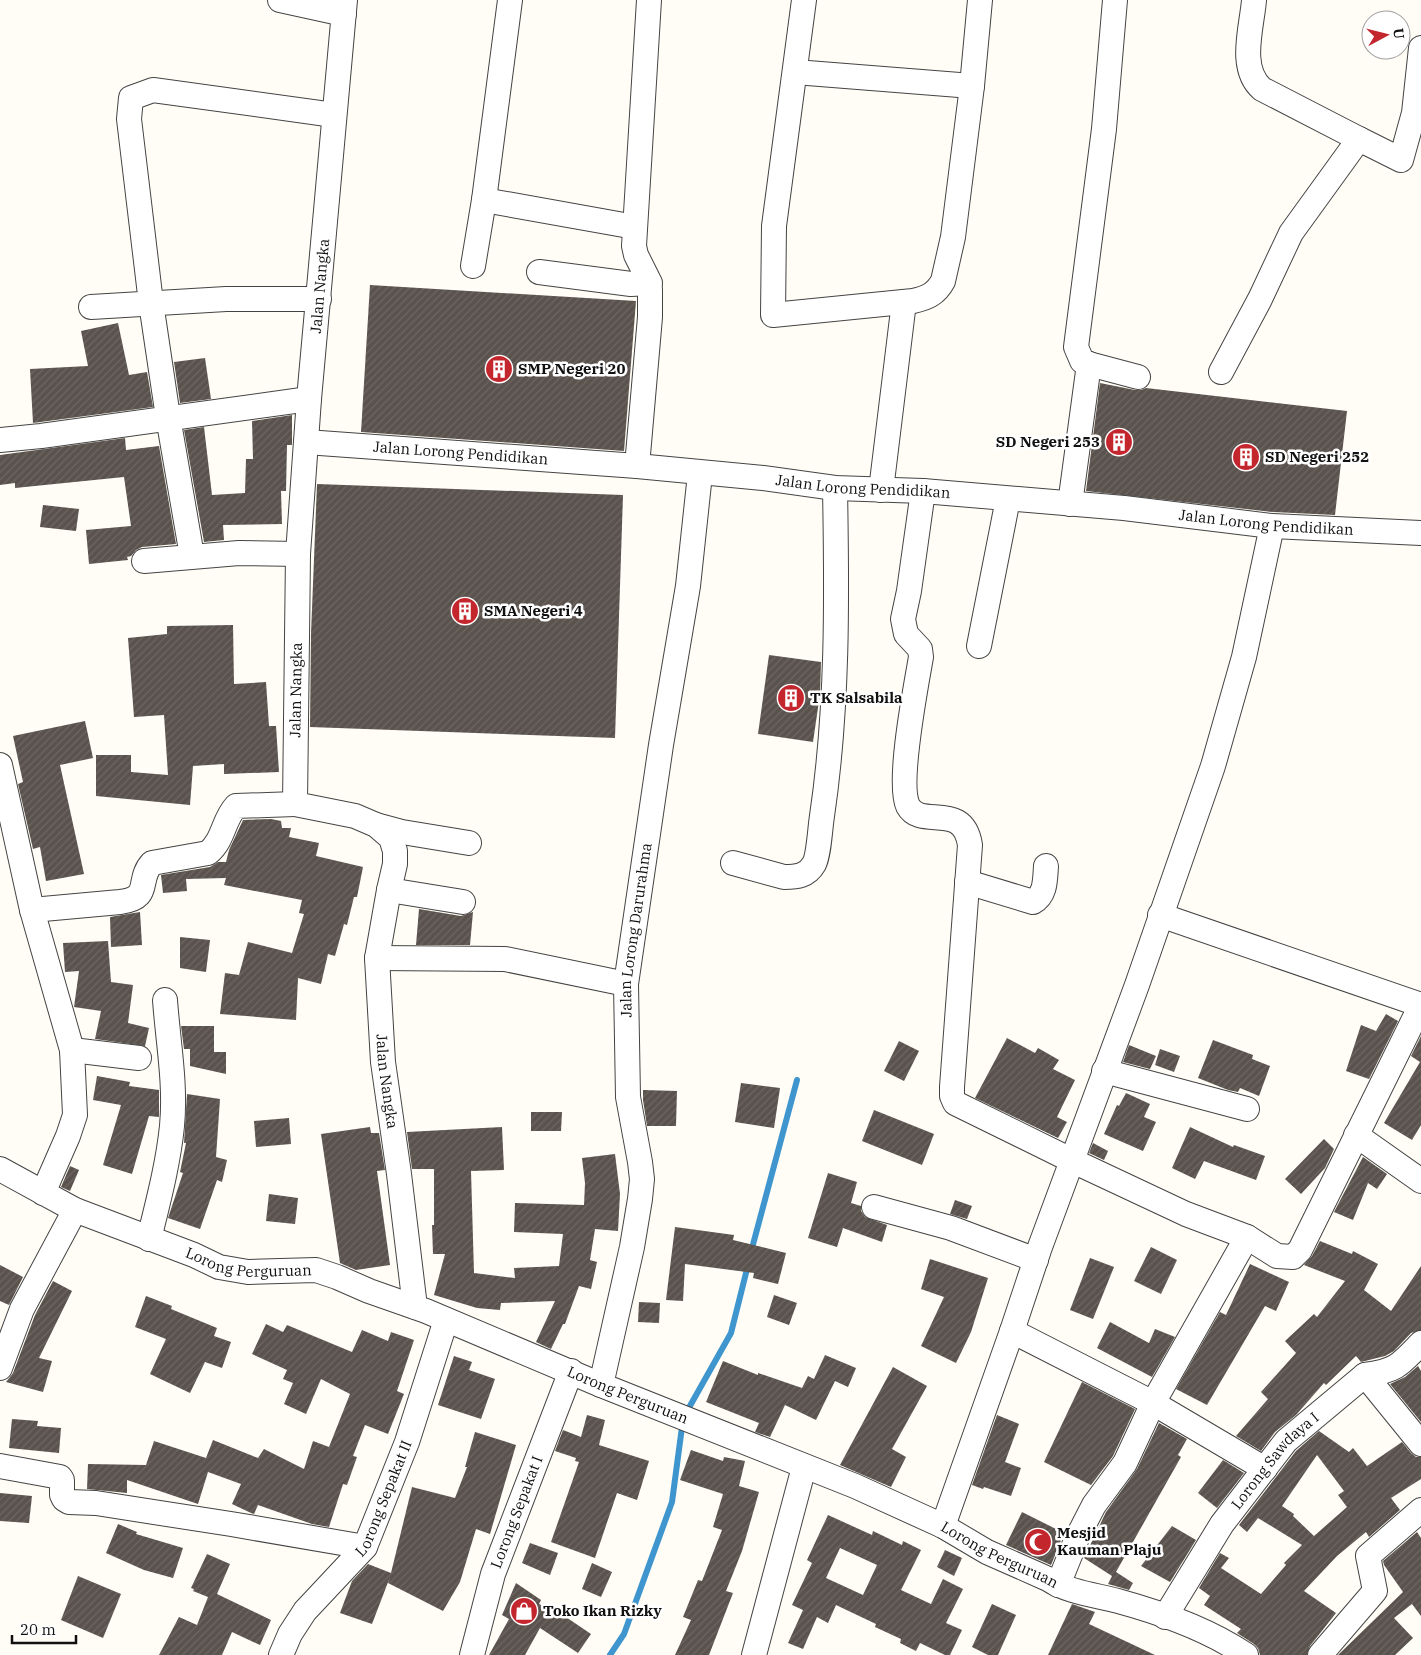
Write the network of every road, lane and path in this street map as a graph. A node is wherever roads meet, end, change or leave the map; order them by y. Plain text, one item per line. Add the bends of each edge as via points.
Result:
1 (280, 0) edge
2 (510, 0) edge
3 (649, 0) edge
4 (804, 0) edge
5 (980, 0) edge
6 (1115, 0) edge
7 (1254, 0) edge
8 (344, 7) edge
9 (1421, 48) edge
10 (796, 72) junction
11 (972, 86) junction
12 (334, 115) junction
13 (1359, 138) junction
14 (1411, 161) edge
15 (484, 200) junction
16 (635, 227) junction
17 (473, 266) dead end
18 (539, 272) dead end
19 (650, 283) junction
20 (319, 300) junction
21 (904, 302) junction
22 (151, 303) junction
23 (91, 307) dead end
24 (1089, 364) junction
25 (1220, 372) dead end
26 (1138, 376) dead end
27 (309, 399) junction
28 (168, 417) junction
29 (0, 440) edge
30 (306, 442) junction
31 (637, 466) junction
32 (700, 474) junction
33 (835, 488) junction
34 (881, 490) junction
35 (923, 491) junction
36 (1008, 499) junction
37 (1070, 504) junction
38 (1272, 526) junction
39 (1421, 533) edge
40 (298, 554) junction
41 (192, 556) junction
42 (144, 561) dead end
43 (979, 646) dead end
44 (0, 765) edge
45 (294, 804) junction
46 (376, 825) junction
47 (469, 843) dead end
48 (733, 863) dead end
49 (1046, 866) dead end
50 (967, 882) junction
51 (389, 890) junction
52 (463, 902) dead end
53 (32, 910) junction
54 (1160, 915) junction
55 (377, 958) junction
56 (626, 984) junction
57 (165, 1000) dead end
58 (1421, 1005) edge
59 (72, 1050) junction
60 (139, 1058) dead end
61 (1104, 1071) junction
62 (1247, 1109) dead end
63 (1356, 1135) junction
64 (1072, 1162) junction
65 (0, 1170) edge
66 (1421, 1180) edge
67 (43, 1193) junction
68 (874, 1207) dead end
69 (75, 1210) junction
70 (1247, 1237) junction
71 (149, 1239) junction
72 (1036, 1260) junction
73 (415, 1307) junction
74 (446, 1320) junction
75 (1012, 1331) junction
76 (1421, 1343) edge
77 (0, 1368) edge
78 (571, 1371) junction
79 (1365, 1375) junction
80 (601, 1385) junction
81 (1153, 1403) junction
82 (1421, 1444) edge
83 (0, 1466) edge
84 (804, 1467) junction
85 (1264, 1469) junction
86 (1421, 1510) edge
87 (943, 1526) junction
88 (365, 1547) junction
89 (1058, 1585) junction
90 (1165, 1617) junction
91 (281, 1655) edge
92 (472, 1655) edge
93 (754, 1655) edge
94 (1246, 1655) edge
95 (1320, 1655) edge

1 - 8 street
2 - 15 street
3 - 16 street
4 - 10 street
5 - 11 street
6 - 24 street via 1104,130 1076,339 1078,355
7 - 13 street via 1249,64 1257,84
8 - 12 street, Jalan Nangka
9 - 14 street
10 - 11 street
10 - 21 street via 774,226 773,315
11 - 21 street via 953,237 943,281 931,296
12 - 20 street, Jalan Nangka
12 - 22 street via 153,90 131,98 129,119
13 - 14 street
13 - 25 street via 1291,233
15 - 16 street
15 - 17 street
16 - 19 street via 636,254
18 - 19 street via 631,284
19 - 31 street
20 - 22 street via 226,299
20 - 27 street, Jalan Nangka
21 - 34 street
22 - 23 street
22 - 28 street
24 - 26 street
24 - 37 street
27 - 28 street
27 - 30 street, Jalan Nangka
28 - 29 street
28 - 41 street
30 - 31 street, Jalan Lorong Pendidikan
30 - 40 street, Jalan Nangka
31 - 32 street, Jalan Lorong Pendidikan
32 - 33 street, Jalan Lorong Pendidikan
32 - 56 street, Jalan Lorong Darurahma via 688,586
33 - 34 street, Jalan Lorong Pendidikan
33 - 48 street via 837,607 831,735 816,860 802,876 793,877
34 - 35 street, Jalan Lorong Pendidikan
35 - 36 street, Jalan Lorong Pendidikan
35 - 50 street via 903,620 906,634 920,649 921,657 904,788 911,810 959,822 966,829 970,845
36 - 37 street, Jalan Lorong Pendidikan
36 - 43 street
37 - 38 street, Jalan Lorong Pendidikan
38 - 39 street, Jalan Lorong Pendidikan
38 - 54 street via 1244,657 1214,766
40 - 41 street
40 - 45 street, Jalan Nangka
41 - 42 street
44 - 53 street
45 - 46 street, Jalan Nangka via 355,816
45 - 53 street via 236,806 213,849 208,853 152,863 146,872 142,890 134,899
46 - 47 street
46 - 51 street, Jalan Nangka via 391,838 395,851
49 - 50 street via 1044,886 1039,898 1033,902
50 - 64 street via 952,1096 955,1103
51 - 52 street
51 - 55 street, Jalan Nangka
53 - 59 street
54 - 58 street
54 - 61 street
55 - 56 street via 505,959
55 - 73 street, Jalan Nangka via 383,1062
56 - 80 street, Jalan Lorong Darurahma via 628,1097 642,1179 632,1247
57 - 71 street via 172,1072 172,1125 166,1171
58 - 63 street
59 - 60 street
59 - 67 street via 75,1115
61 - 62 street
61 - 64 street
63 - 66 street
63 - 70 street via 1298,1254 1281,1257
64 - 70 street via 1186,1214
64 - 72 street
65 - 67 street, Lorong Perguruan
67 - 69 street, Lorong Perguruan
68 - 72 street via 951,1228
69 - 71 street, Lorong Perguruan
69 - 77 street via 22,1309
70 - 81 street
71 - 73 street, Lorong Perguruan via 234,1270 316,1270
72 - 75 street
73 - 74 street, Lorong Perguruan
74 - 78 street, Lorong Perguruan
74 - 88 street, Lorong Sepakat II via 407,1442
75 - 81 street
75 - 87 street
76 - 79 street, Lorong Sawdaya I via 1399,1366
78 - 80 street, Lorong Perguruan
78 - 92 street, Lorong Sepakat I via 493,1574
79 - 82 street
79 - 85 street, Lorong Sawdaya I via 1286,1441
80 - 84 street, Lorong Perguruan
81 - 85 street
81 - 89 street via 1125,1463 1094,1506 1077,1538
83 - 88 street via 60,1477 62,1495 69,1502 96,1503
84 - 87 street, Lorong Perguruan
84 - 93 street
85 - 90 street, Lorong Sawdaya I via 1222,1524
86 - 95 street via 1368,1556 1375,1591
87 - 89 street, Lorong Perguruan via 988,1552
88 - 91 street, Lorong Sepakat II via 305,1611
89 - 90 street, Lorong Perguruan
90 - 94 street, Lorong Perguruan via 1211,1635

